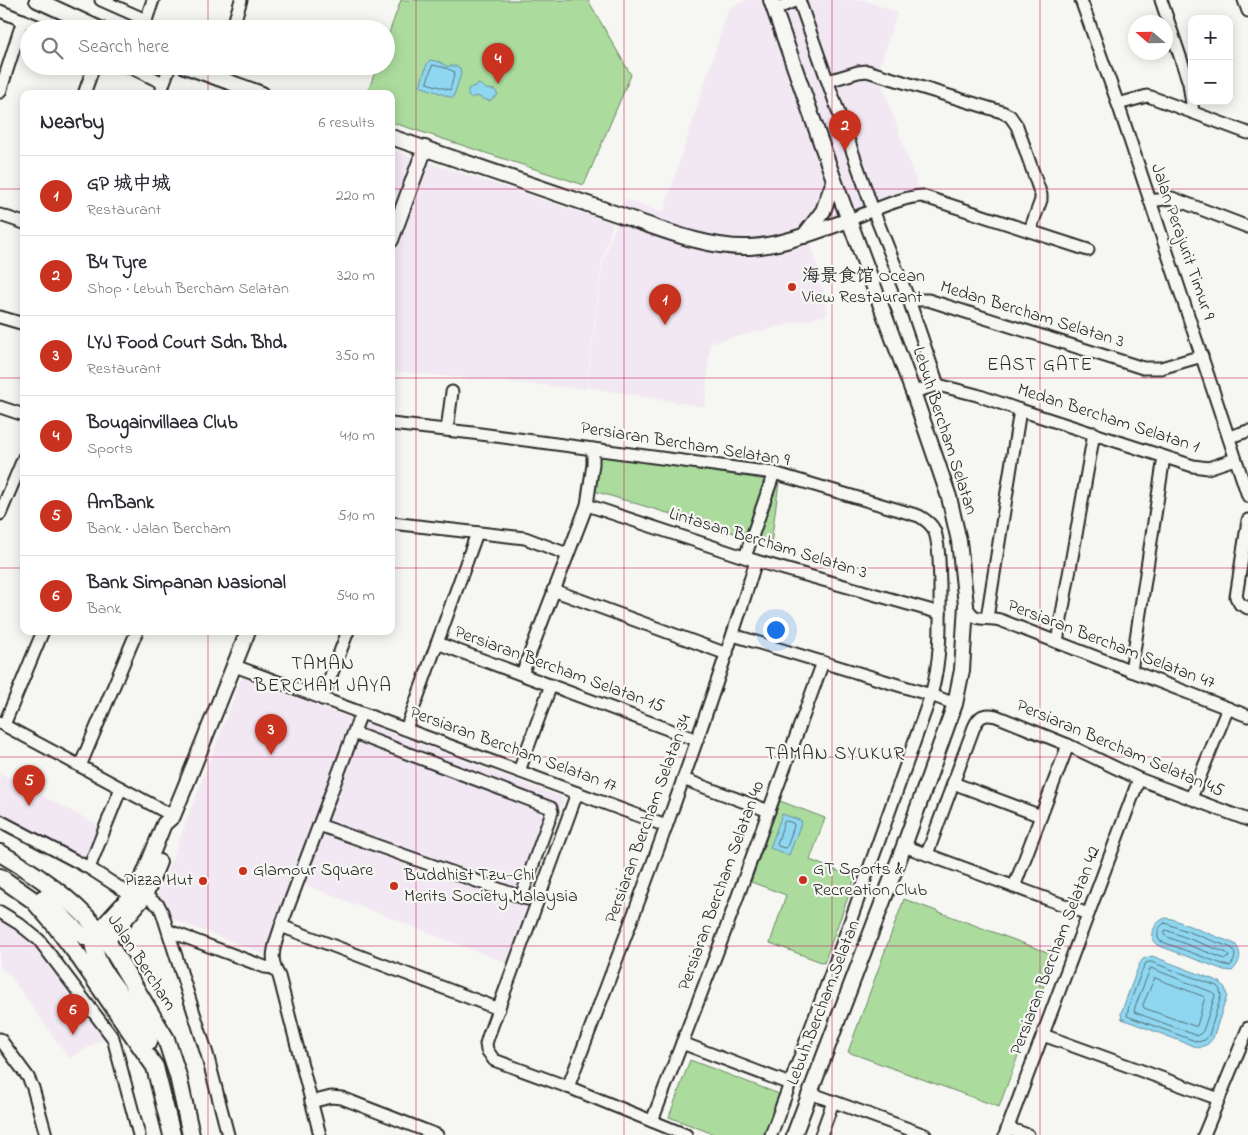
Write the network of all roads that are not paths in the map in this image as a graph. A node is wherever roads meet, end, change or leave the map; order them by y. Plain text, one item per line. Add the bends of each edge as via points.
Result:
1 (37, 0) edge
2 (101, 0) edge
3 (153, 0) edge
4 (240, 0) edge
5 (799, 0) edge
6 (1081, 0) edge
7 (1161, 0) edge
8 (1244, 0) edge
9 (773, 4) edge
10 (0, 11) edge
11 (1248, 11) edge
12 (23, 20) edge
13 (80, 20) edge
14 (137, 20) edge
15 (146, 20) edge
16 (234, 20) edge
17 (20, 29) edge
18 (91, 75) edge
19 (141, 75) edge
20 (167, 75) edge
21 (224, 75) edge
22 (828, 81) junction
23 (85, 90) edge
24 (162, 90) edge
25 (251, 90) edge
26 (0, 92) edge
27 (1118, 104) junction
28 (1193, 112) junction
29 (1248, 133) edge
30 (395, 138) edge
31 (425, 148) junction
32 (834, 181) junction
33 (1150, 201) junction
34 (873, 210) junction
35 (0, 214) edge
36 (849, 220) junction
37 (20, 222) edge
38 (1248, 227) edge
39 (395, 229) edge
40 (1030, 230) junction
41 (804, 236) junction
42 (1088, 250) dead end
43 (909, 300) junction
44 (0, 317) edge
45 (20, 323) edge
46 (1202, 356) junction
47 (938, 385) junction
48 (452, 392) dead end
49 (913, 392) junction
50 (0, 407) edge
51 (1020, 410) junction
52 (20, 414) edge
53 (395, 424) edge
54 (447, 430) junction
55 (1248, 431) edge
56 (1094, 433) junction
57 (1229, 437) junction
58 (593, 449) junction
59 (1164, 457) junction
60 (1235, 458) junction
61 (20, 466) edge
62 (774, 473) junction
63 (1248, 496) edge
64 (586, 505) junction
65 (0, 514) edge
66 (1248, 521) edge
67 (395, 523) edge
68 (478, 533) junction
69 (567, 554) junction
70 (751, 559) junction
71 (553, 590) junction
72 (966, 605) junction
73 (1248, 608) edge
74 (940, 614) junction
75 (984, 619) junction
76 (966, 634) junction
77 (41, 635) edge
78 (135, 635) edge
79 (247, 635) edge
80 (346, 635) edge
81 (733, 635) junction
82 (1057, 642) junction
83 (437, 643) junction
84 (726, 654) junction
85 (823, 662) junction
86 (235, 666) junction
87 (1131, 671) junction
88 (522, 674) junction
89 (551, 685) junction
90 (931, 695) junction
91 (322, 699) junction
92 (955, 704) junction
93 (1228, 708) junction
94 (361, 713) junction
95 (1248, 716) edge
96 (2, 724) edge
97 (406, 729) junction
98 (354, 733) junction
99 (697, 740) junction
100 (1068, 745) junction
101 (80, 766) junction
102 (518, 771) junction
103 (533, 777) junction
104 (683, 779) junction
105 (1139, 779) junction
106 (953, 783) junction
107 (121, 788) junction
108 (577, 793) junction
109 (525, 797) junction
110 (1191, 798) junction
111 (769, 811) junction
112 (173, 816) junction
113 (1040, 816) junction
114 (1248, 820) edge
115 (0, 821) edge
116 (319, 824) junction
117 (666, 826) junction
118 (904, 846) junction
119 (0, 853) edge
120 (927, 854) junction
121 (89, 868) junction
122 (1, 877) edge
123 (1014, 887) junction
124 (137, 893) junction
125 (521, 896) junction
126 (538, 903) junction
127 (0, 912) edge
128 (1088, 914) junction
129 (281, 926) junction
130 (168, 932) junction
131 (100, 937) junction
132 (274, 968) junction
133 (499, 1009) junction
134 (1248, 1028) edge
135 (1043, 1035) junction
136 (0, 1039) edge
137 (682, 1042) junction
138 (155, 1067) junction
139 (790, 1084) junction
140 (568, 1087) junction
141 (810, 1093) junction
142 (1219, 1099) junction
143 (312, 1102) junction
144 (833, 1102) junction
145 (652, 1121) junction
146 (1007, 1131) edge
147 (920, 1134) edge
148 (46, 1135) edge
149 (138, 1135) edge
150 (172, 1135) edge
151 (191, 1135) edge
152 (228, 1135) edge
153 (320, 1135) edge
154 (437, 1135) edge
155 (686, 1135) edge
156 (771, 1135) edge
157 (794, 1135) edge
158 (821, 1135) edge
159 (1028, 1135) edge
160 (1204, 1135) edge

1 - 13 street
2 - 14 street
3 - 15 street
4 - 16 street
5 - 9 street
5 - 22 street
6 - 27 street, Jalan Perajurit Timur 9
7 - 28 street via 1189,82
8 - 11 street
9 - 32 street, Lebuh Bercham Selatan
10 - 12 street
17 - 26 street
18 - 23 street
19 - 24 street
20 - 24 street
21 - 25 street
22 - 34 street
22 - 40 street via 858,72 874,72 1010,116 1017,126 1041,195
27 - 28 street via 1147,96
27 - 33 street, Jalan Perajurit Timur 9
28 - 29 street
30 - 31 street
31 - 39 street
31 - 41 street via 718,245 751,247
32 - 36 street, Lebuh Bercham Selatan
32 - 41 street via 823,212
33 - 38 street via 1172,198
33 - 46 street, Jalan Perajurit Timur 9
34 - 36 street
34 - 40 street via 922,196
34 - 43 street
35 - 37 street
36 - 41 street
36 - 49 street, Lebuh Bercham Selatan
40 - 42 street
43 - 46 street, Medan Bercham Selatan 3 via 928,300 1143,368 1160,368
43 - 47 street
44 - 45 street
46 - 57 street, Jalan Perajurit Timur 9
47 - 49 street
47 - 51 street, Medan Bercham Selatan 1
48 - 54 street
49 - 72 street, Lebuh Bercham Selatan via 949,497 959,541
50 - 52 street
51 - 56 street, Medan Bercham Selatan 1
51 - 75 street
53 - 54 street, Persiaran Bercham Selatan 9
54 - 58 street, Persiaran Bercham Selatan 9
55 - 57 street
56 - 59 street, Medan Bercham Selatan 1
56 - 82 street
57 - 60 street, Jalan Perajurit Timur 9
58 - 62 street, Persiaran Bercham Selatan 9
58 - 64 street
59 - 60 street, Medan Bercham Selatan 1 via 1208,468
59 - 87 street
60 - 63 street, Jalan Perajurit Timur 9
61 - 65 street
62 - 70 street, Persiaran Bercham Selatan 34
62 - 74 street, Persiaran Bercham Selatan 9 via 919,516 928,522 934,531 939,556
64 - 69 street
64 - 70 street, Lintasan Bercham Selatan 3
66 - 73 street via 1236,596 1240,604
67 - 68 street
68 - 69 street via 525,538
68 - 83 street
69 - 71 street
70 - 74 street, Lintasan Bercham Selatan 3
70 - 81 street, Persiaran Bercham Selatan 34
71 - 84 street
71 - 88 street
72 - 75 street, Persiaran Bercham Selatan 47 via 970,613
72 - 76 street, Lebuh Bercham Selatan
74 - 90 street, Persiaran Bercham Selatan 9 via 938,671
75 - 76 street via 973,622
75 - 82 street, Persiaran Bercham Selatan 47 via 1000,620
76 - 92 street, Lebuh Bercham Selatan
77 - 96 street
78 - 101 street
79 - 86 street
80 - 91 street
81 - 84 street, Persiaran Bercham Selatan 34
81 - 85 street
82 - 87 street, Persiaran Bercham Selatan 47
83 - 88 street, Persiaran Bercham Selatan 15
83 - 97 street
84 - 99 street, Persiaran Bercham Selatan 34
85 - 90 street
85 - 111 street, Persiaran Bercham Selatan 40
86 - 91 street, Persiaran Bercham Selatan 17
86 - 112 street
87 - 93 street, Persiaran Bercham Selatan 47
88 - 89 street, Persiaran Bercham Selatan 15
89 - 99 street, Persiaran Bercham Selatan 15
89 - 102 street
90 - 92 street
90 - 139 street, Persiaran Bercham Selatan 9
91 - 94 street, Persiaran Bercham Selatan 17
92 - 118 street, Lebuh Bercham Selatan
93 - 95 street, Persiaran Bercham Selatan 47
93 - 110 street
94 - 97 street, Persiaran Bercham Selatan 17
94 - 98 street
96 - 101 street
97 - 102 street, Persiaran Bercham Selatan 17
98 - 109 street
98 - 116 street
99 - 104 street, Persiaran Bercham Selatan 34
100 - 105 street, Persiaran Bercham Selatan 45
100 - 106 street, Persiaran Bercham Selatan 45 via 986,715 978,719
100 - 113 street
101 - 107 street
102 - 103 street, Persiaran Bercham Selatan 17
103 - 108 street, Persiaran Bercham Selatan 17
103 - 109 street
104 - 111 street
104 - 117 street, Persiaran Bercham Selatan 34
105 - 110 street, Persiaran Bercham Selatan 45
105 - 128 street, Persiaran Bercham Selatan 42
106 - 113 street
106 - 120 street
107 - 112 street
107 - 121 street
108 - 117 street, Persiaran Bercham Selatan 17
108 - 126 street
109 - 125 street via 552,810
110 - 114 street, Persiaran Bercham Selatan 45
111 - 137 street, Persiaran Bercham Selatan 40
112 - 124 street via 173,827
113 - 123 street
115 - 121 street
116 - 125 street
116 - 129 street
117 - 140 street, Persiaran Bercham Selatan 34
118 - 120 street
118 - 141 street, Lebuh Bercham Selatan
119 - 131 main road, Jalan Bercham via 69,900
120 - 123 street
121 - 124 street
122 - 131 main road via 22,884 46,900 77,930
122 - 138 main road via 33,900 54,924
123 - 128 street
124 - 130 street via 158,906
124 - 131 street
125 - 126 street
126 - 133 street
127 - 149 street via 39,940 112,1038
128 - 135 street, Persiaran Bercham Selatan 42
129 - 132 street via 272,955
129 - 133 street
130 - 132 street
130 - 152 street via 207,1054
131 - 138 main road via 94,951 152,1046
131 - 151 main road, Jalan Bercham via 166,1039
132 - 143 street via 279,976
133 - 140 street via 486,1044 489,1055
134 - 142 street
135 - 142 street
135 - 146 street, Persiaran Bercham Selatan 42
136 - 148 street via 31,1082
137 - 139 street
137 - 145 street, Persiaran Bercham Selatan 40
138 - 150 main road
139 - 156 street, Persiaran Bercham Selatan 9
140 - 145 street
141 - 144 street
141 - 157 street, Lebuh Bercham Selatan
142 - 160 street
143 - 153 street
143 - 154 street via 330,1097 342,1098
144 - 147 street
144 - 158 street
145 - 155 street
146 - 159 street

